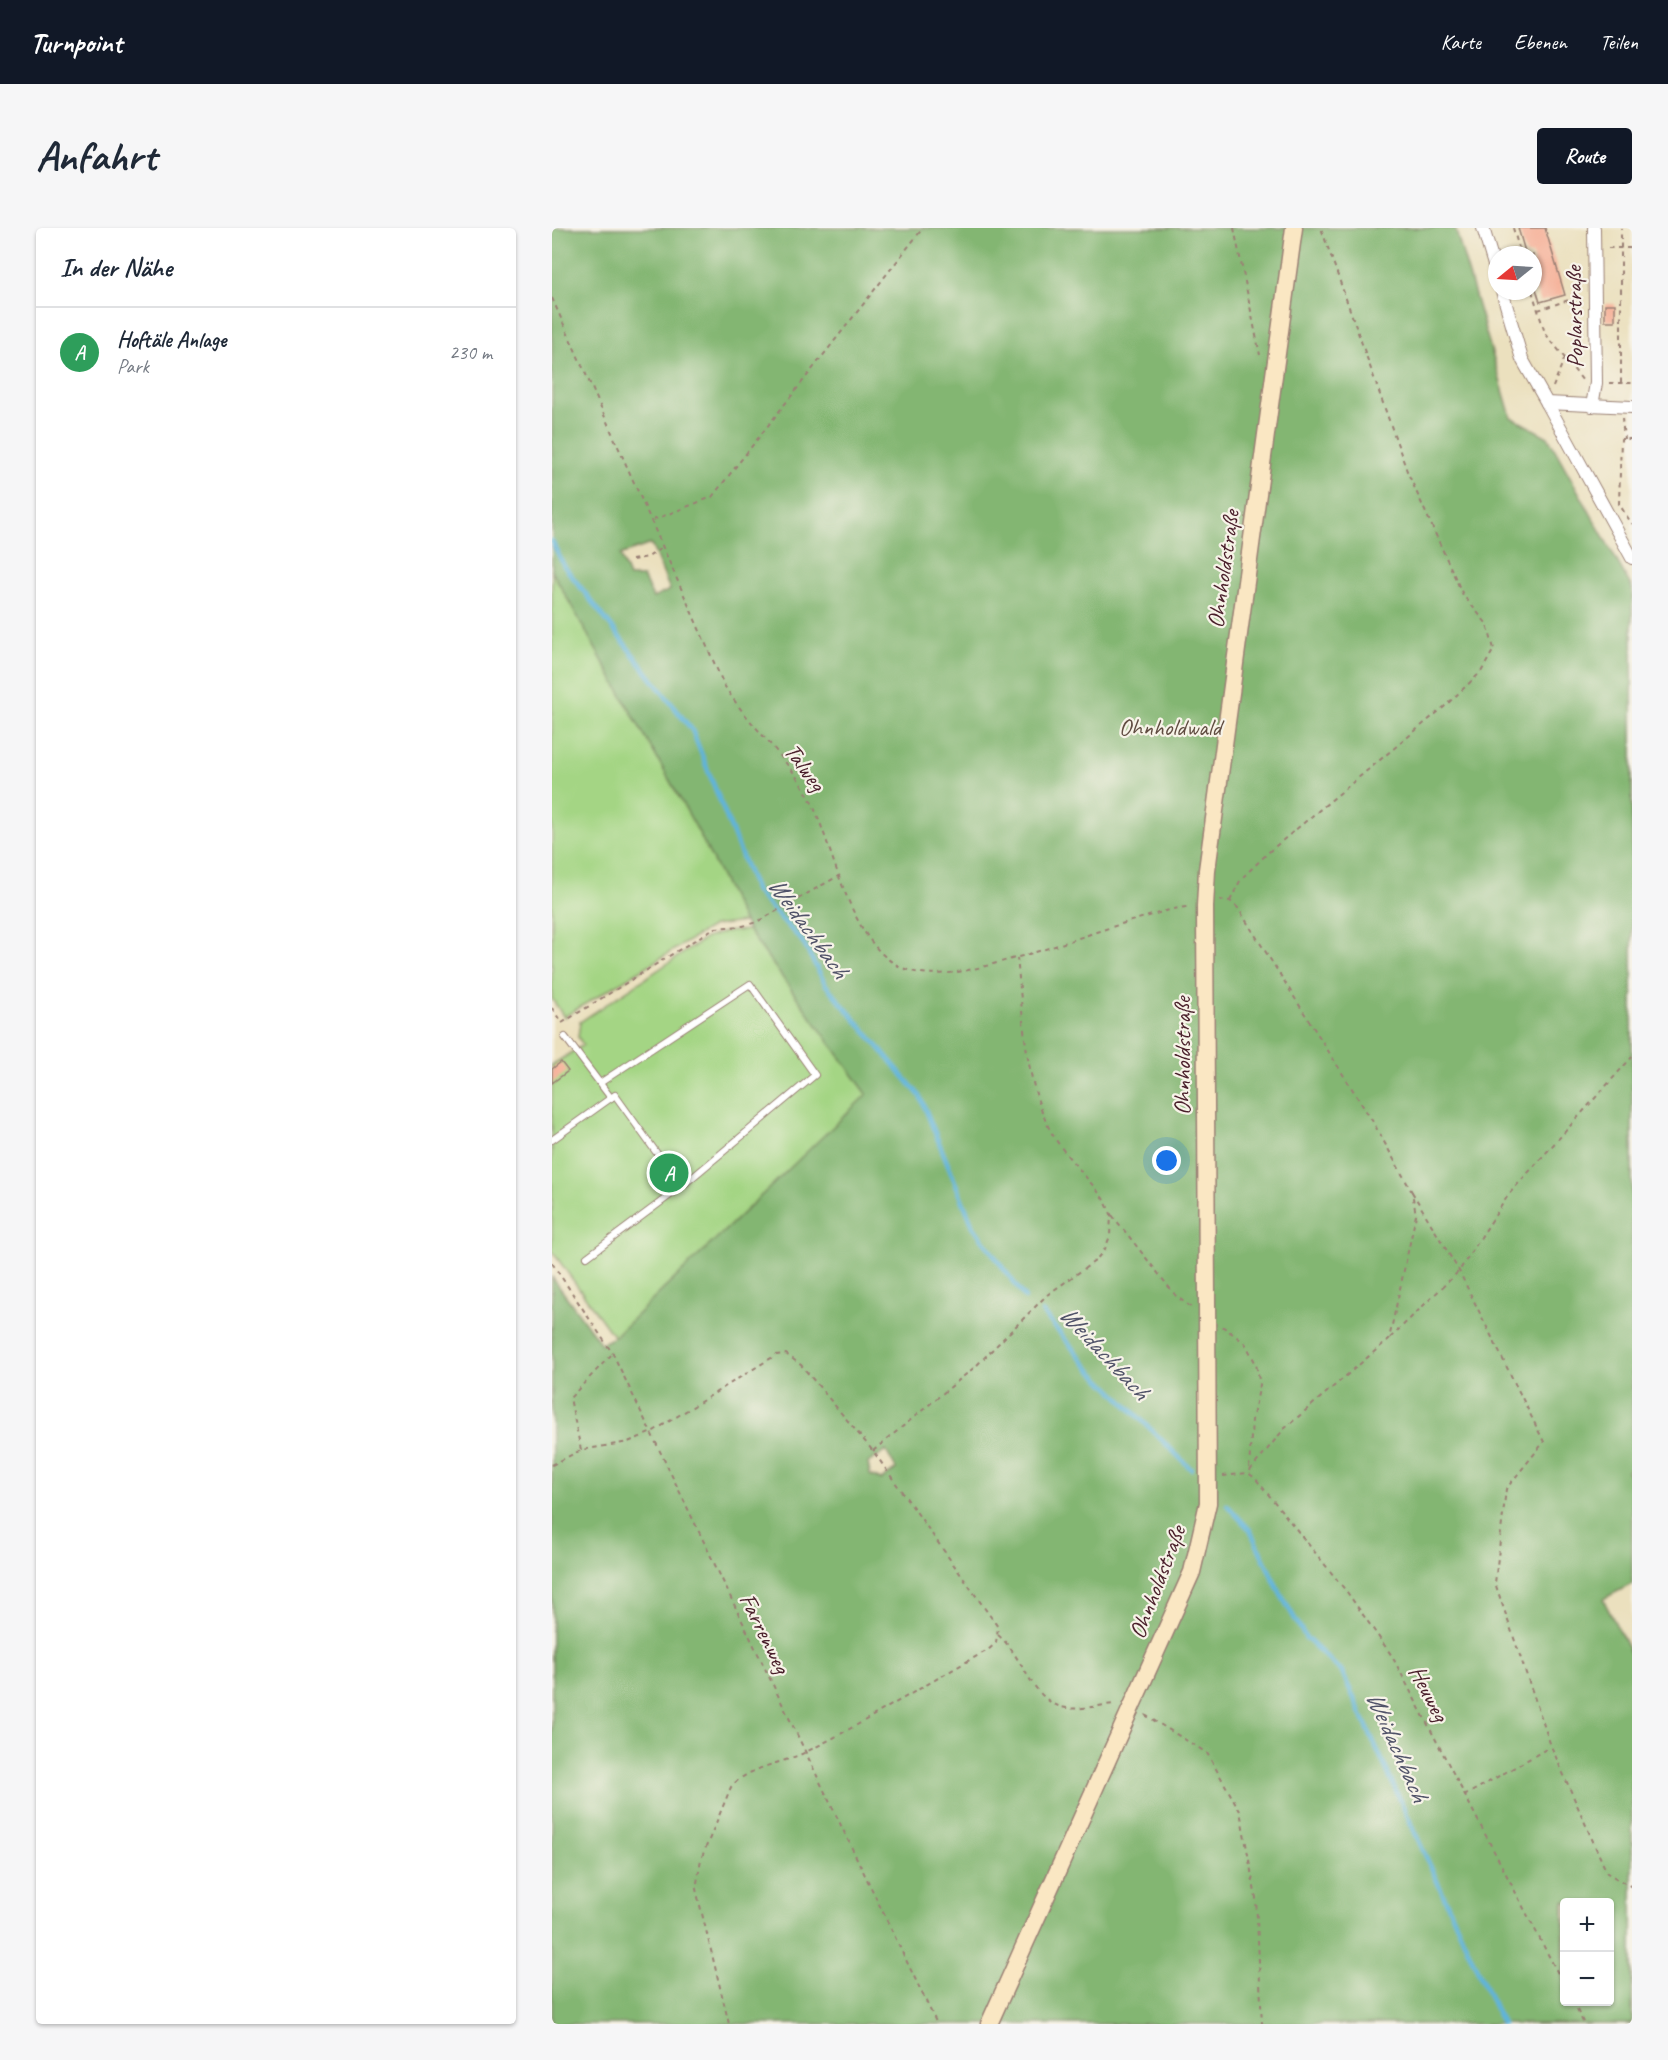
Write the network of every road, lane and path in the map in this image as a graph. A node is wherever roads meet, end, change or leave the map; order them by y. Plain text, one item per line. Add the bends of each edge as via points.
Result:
1 (923, 228) edge
2 (1234, 228) edge
3 (1294, 228) edge
4 (1321, 228) edge
5 (1483, 228) edge
6 (1513, 228) edge
7 (1594, 228) edge
8 (1621, 228) edge
9 (1488, 246) edge
10 (1518, 246) edge
11 (1585, 295) dead end
12 (552, 298) edge
13 (1505, 300) edge
14 (1535, 300) edge
15 (1538, 310) junction
16 (1564, 359) junction
17 (1275, 375) junction
18 (1596, 383) junction
19 (1621, 383) junction
20 (1632, 383) edge
21 (1547, 403) junction
22 (1592, 406) junction
23 (1626, 407) edge
24 (1624, 439) junction
25 (1632, 439) edge
26 (652, 521) junction
27 (1632, 524) edge
28 (663, 547) junction
29 (1632, 558) edge
30 (632, 560) dead end
31 (840, 875) junction
32 (1230, 902) junction
33 (1205, 903) junction
34 (1017, 958) junction
35 (562, 1023) dead end
36 (566, 1037) dead end
37 (1632, 1058) edge
38 (600, 1083) junction
39 (611, 1098) junction
40 (552, 1140) edge
41 (681, 1187) junction
42 (1412, 1192) junction
43 (1111, 1214) junction
44 (586, 1257) dead end
45 (552, 1263) edge
46 (1460, 1270) junction
47 (1208, 1317) junction
48 (1389, 1339) junction
49 (613, 1354) junction
50 (652, 1432) junction
51 (582, 1450) junction
52 (873, 1451) junction
53 (552, 1465) edge
54 (1248, 1473) junction
55 (1209, 1478) junction
56 (998, 1635) junction
57 (1132, 1707) junction
58 (1551, 1746) junction
59 (805, 1753) junction
60 (1464, 1796) junction
61 (1632, 1887) edge
62 (1560, 1977) edge
63 (1575, 2006) edge
64 (729, 2024) edge
65 (937, 2024) edge
66 (990, 2024) edge
67 (1262, 2024) edge
68 (1584, 2024) edge

1 - 26 path via 712,497
2 - 17 path via 1261,358
3 - 17 main road, Ohnholdstraße
4 - 32 path via 1407,471 1463,596 1487,624 1494,650 1481,672 1444,707 1271,850 1241,879
5 - 9 street
6 - 10 path
7 - 18 street, Poplarstraße
8 - 19 path
11 - 15 path
12 - 26 path, Talweg
13 - 21 street via 1522,360
14 - 15 path
15 - 16 path via 1545,333
16 - 18 path via 1585,382
16 - 21 path
17 - 33 main road, Ohnholdstraße via 1209,841
18 - 19 path
18 - 22 street, Poplarstraße
19 - 20 path
21 - 22 street
21 - 29 street
22 - 23 street
23 - 24 path
24 - 25 path
24 - 27 path via 1620,504
26 - 28 path, Talweg
28 - 30 path via 648,557
28 - 31 path, Talweg via 724,685 808,795
31 - 34 path, Talweg via 869,940 894,965 937,974
31 - 35 path via 772,915 743,926 714,928
32 - 33 path, Talweg
32 - 42 path via 1238,908 1285,980
33 - 34 path, Talweg via 1136,919
33 - 47 main road, Ohnholdstraße
34 - 43 path via 1029,1054 1041,1108 1049,1127 1098,1190
36 - 38 lane
37 - 46 path via 1509,1194
38 - 39 lane
38 - 41 lane via 750,984 815,1074
39 - 40 lane
39 - 41 lane via 615,1095
41 - 44 lane
42 - 46 path
42 - 48 path via 1416,1215
43 - 47 path via 1176,1296
43 - 52 path via 1106,1249 1095,1261 1047,1295 976,1366
45 - 49 path, Farrenweg
46 - 48 path
46 - 58 path via 1544,1442 1506,1489 1495,1584
47 - 54 path via 1245,1343 1256,1364 1260,1385 1252,1420
47 - 55 main road, Ohnholdstraße
48 - 54 path via 1284,1429
49 - 50 path, Farrenweg
49 - 51 path via 570,1398
50 - 51 path via 628,1442
50 - 52 path via 776,1355 786,1354 801,1365
50 - 59 path, Farrenweg
51 - 53 path
52 - 56 path via 993,1618
54 - 55 path
54 - 60 path, Heuweg via 1340,1583 1392,1656
55 - 57 main road, Ohnholdstraße via 1204,1526 1192,1572
56 - 57 path via 1054,1705
56 - 59 path via 988,1650
57 - 66 main road, Ohnholdstraße
57 - 67 path via 1207,1753 1240,1811 1256,1898
58 - 60 path
58 - 61 path via 1607,1873
59 - 64 path via 738,1780 731,1787 696,1875 700,1909
59 - 65 path, Farrenweg
60 - 62 path, Heuweg
63 - 68 path

